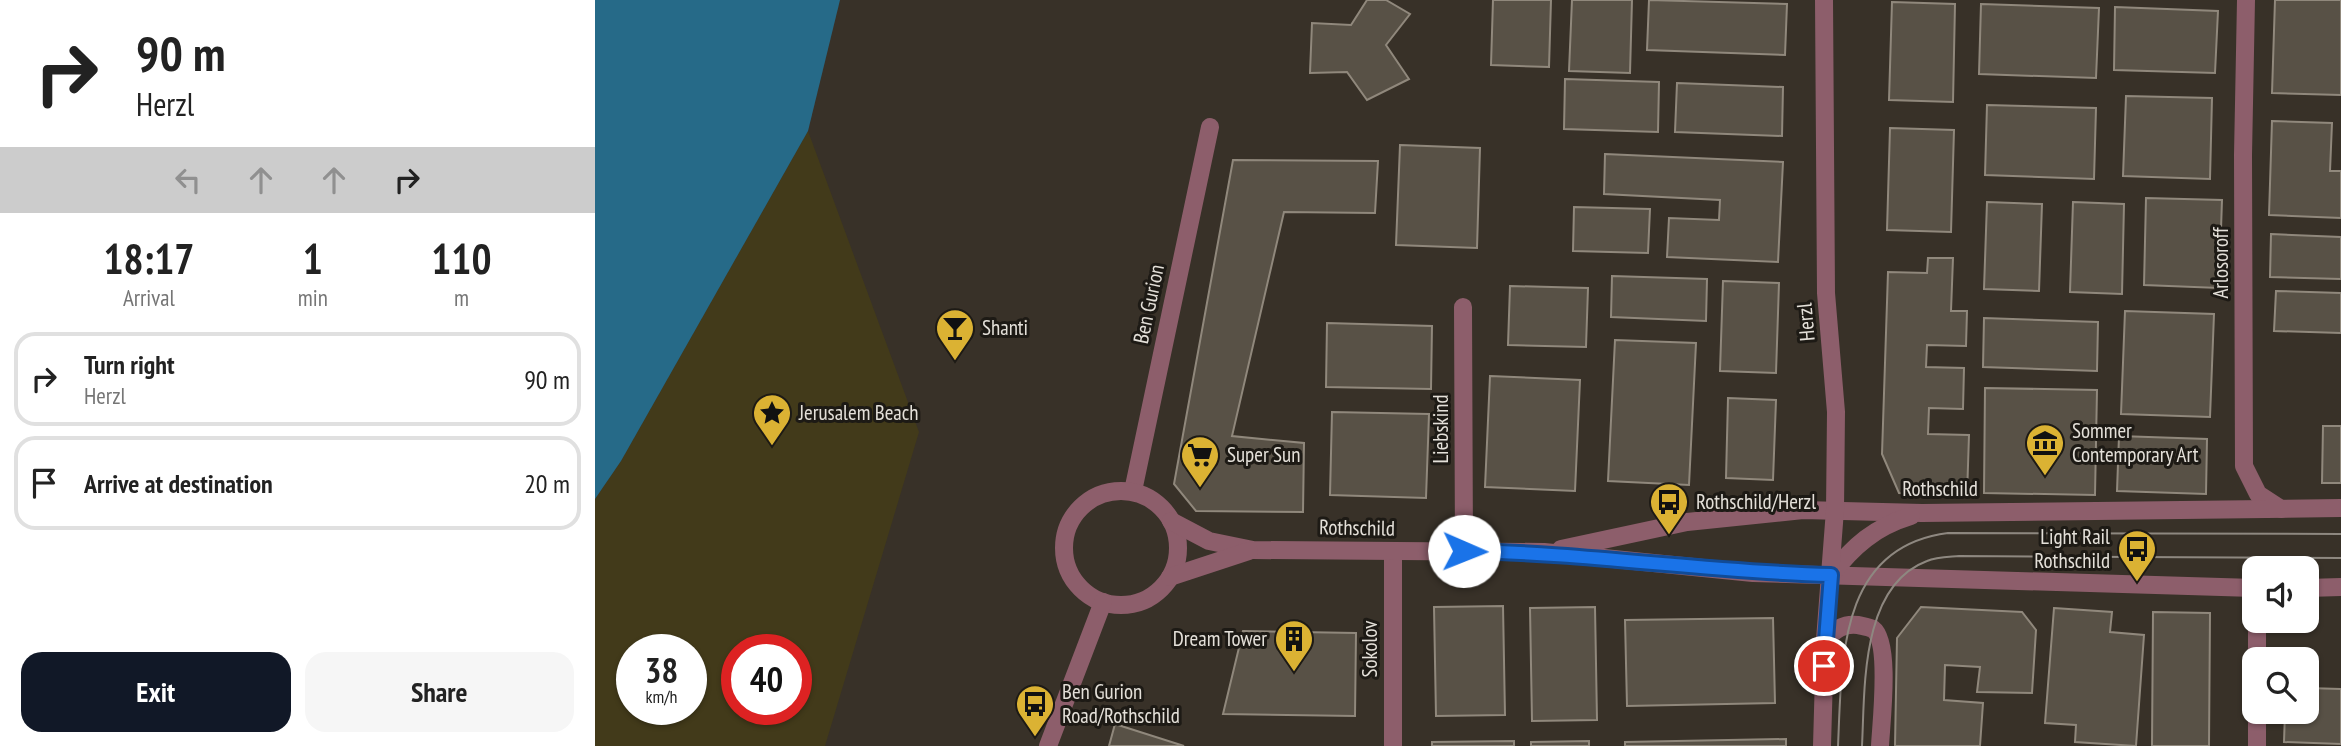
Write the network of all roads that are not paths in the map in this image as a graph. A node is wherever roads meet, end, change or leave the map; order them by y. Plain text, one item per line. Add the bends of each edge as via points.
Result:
1 (1824, 0) edge
2 (2246, 0) edge
3 (1210, 127) dead end
4 (1463, 307) dead end
5 (1133, 491) junction
6 (2341, 508) edge
7 (2281, 509) junction
8 (1835, 510) junction
9 (1922, 513) junction
10 (1171, 521) junction
11 (1253, 550) junction
12 (1393, 551) junction
13 (1464, 551) junction
14 (1544, 552) junction
15 (1831, 575) junction
16 (1170, 578) junction
17 (2341, 587) edge
18 (2242, 588) edge
19 (2319, 588) edge
20 (1103, 602) junction
21 (1825, 639) junction
22 (2257, 724) edge
23 (1048, 746) edge
24 (1393, 746) edge
25 (1822, 746) edge
26 (1880, 746) edge
27 (2257, 746) edge

1 - 8 street, Herzl via 1826,293 1836,412
2 - 7 street, Arlosoroff via 2244,466 2258,494
3 - 5 street, Ben Gurion
4 - 13 street, Liebskind
5 - 10 street via 1152,499
5 - 20 street via 1111,491 1089,500 1073,516 1064,537 1064,558 1072,577 1085,593
6 - 7 street, Rothschild
7 - 9 street, Rothschild
8 - 9 street, Rothschild
8 - 14 street, Rothschild via 1687,522
8 - 15 street, Herzl
9 - 15 street via 1867,536
10 - 11 street, Rothschild via 1209,541
10 - 16 street via 1179,550
11 - 12 street, Rothschild
11 - 16 street, Rothschild
12 - 13 street, Rothschild
12 - 24 street, Sokolov
13 - 14 street, Rothschild
14 - 15 street, Rothschild via 1741,572
15 - 18 street, Rothschild
15 - 21 street, Herzl
16 - 20 street via 1145,600 1124,605
17 - 19 street
20 - 23 street
21 - 25 street, Herzl
21 - 26 street via 1850,624 1873,629 1878,636 1883,662
22 - 27 street

